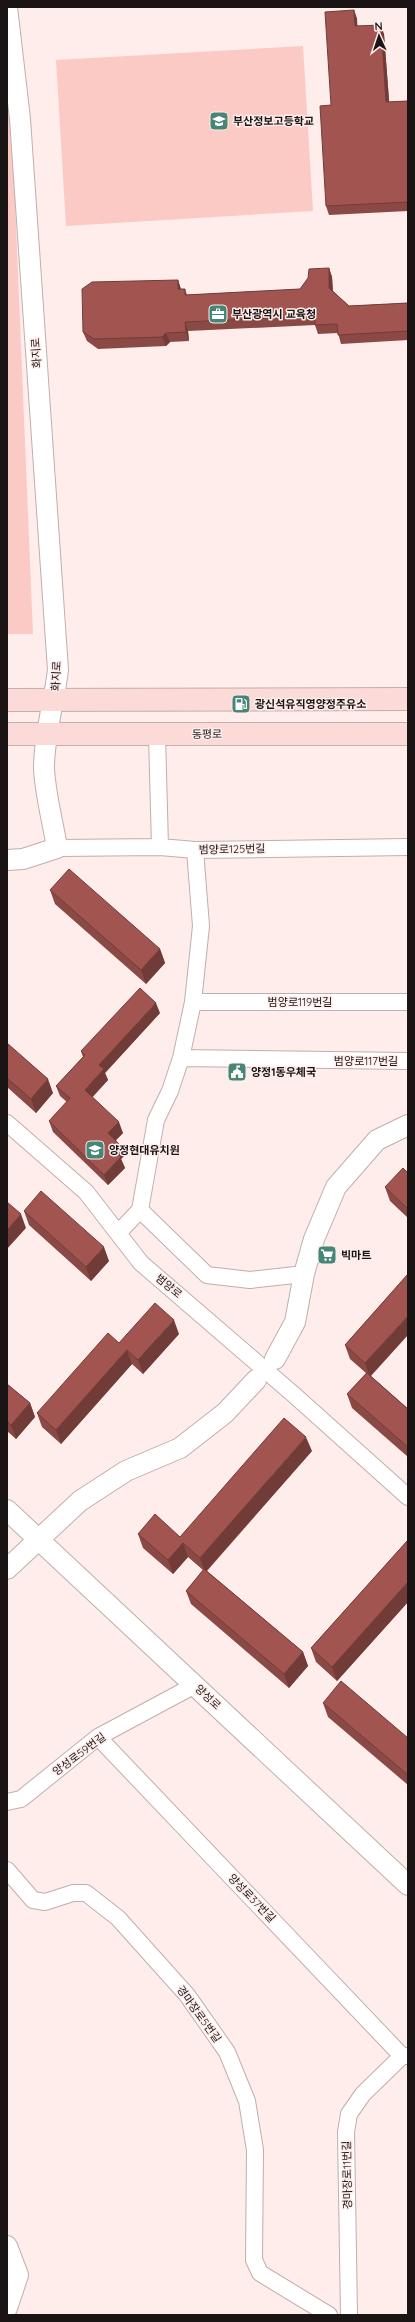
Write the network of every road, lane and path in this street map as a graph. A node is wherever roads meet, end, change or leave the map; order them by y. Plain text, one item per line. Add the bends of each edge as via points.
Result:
1 (7, 7) edge
2 (408, 699) edge
3 (7, 700) edge
4 (54, 700) junction
5 (46, 733) junction
6 (7, 734) edge
7 (408, 734) edge
8 (157, 735) junction
9 (408, 846) edge
10 (160, 847) junction
11 (57, 848) junction
12 (195, 850) junction
13 (7, 860) edge
14 (193, 1002) junction
15 (408, 1002) edge
16 (181, 1058) junction
17 (408, 1061) edge
18 (7, 1123) edge
19 (408, 1125) edge
20 (140, 1210) junction
21 (118, 1232) junction
22 (304, 1274) junction
23 (275, 1359) dead end
24 (256, 1380) dead end
25 (408, 1497) edge
26 (7, 1510) edge
27 (39, 1540) junction
28 (7, 1569) edge
29 (195, 1685) junction
30 (98, 1737) junction
31 (7, 1802) edge
32 (7, 1870) edge
33 (408, 1885) edge
34 (405, 2056) edge
35 (7, 2246) edge
36 (7, 2308) edge
37 (329, 2315) edge
38 (349, 2315) edge

1 - 4 street, 화지로 via 20,119 58,670
2 - 4 main road
3 - 4 main road
4 - 5 street, 화지로
5 - 6 main road, 동평로
5 - 8 main road, 동평로
5 - 11 street, 화지로 via 44,769
7 - 8 main road, 동평로
8 - 10 street
9 - 12 street, 범양로125번길
10 - 11 street, 범양로125번길
10 - 12 street, 범양로125번길
11 - 13 street via 23,859
12 - 14 street via 201,926
14 - 15 street, 범양로119번길
14 - 16 street
16 - 17 street, 범양로117번길
16 - 20 street via 170,1091 156,1120
18 - 21 street, 범양로 via 86,1192
19 - 22 street via 377,1140 336,1187 314,1239
20 - 21 street
20 - 22 street via 207,1274 250,1280
21 - 25 street, 범양로 via 141,1263
22 - 23 street via 295,1322
24 - 27 street via 226,1413 180,1448 126,1471 93,1492
26 - 27 street, 양성로
27 - 28 street
27 - 29 street, 양성로
29 - 30 street, 양성로59번길
29 - 33 street, 양성로
30 - 31 street, 양성로59번길 via 21,1799
30 - 34 street, 양성로37번길
32 - 37 street, 경마장로5번길 via 33,1900 45,1902 73,1893 86,1893 118,1918 188,1995 227,2052 247,2101 255,2150 254,2260 260,2273
34 - 38 street, 경마장로11번길 via 363,2094 349,2114 346,2132
35 - 36 street via 18,2276

